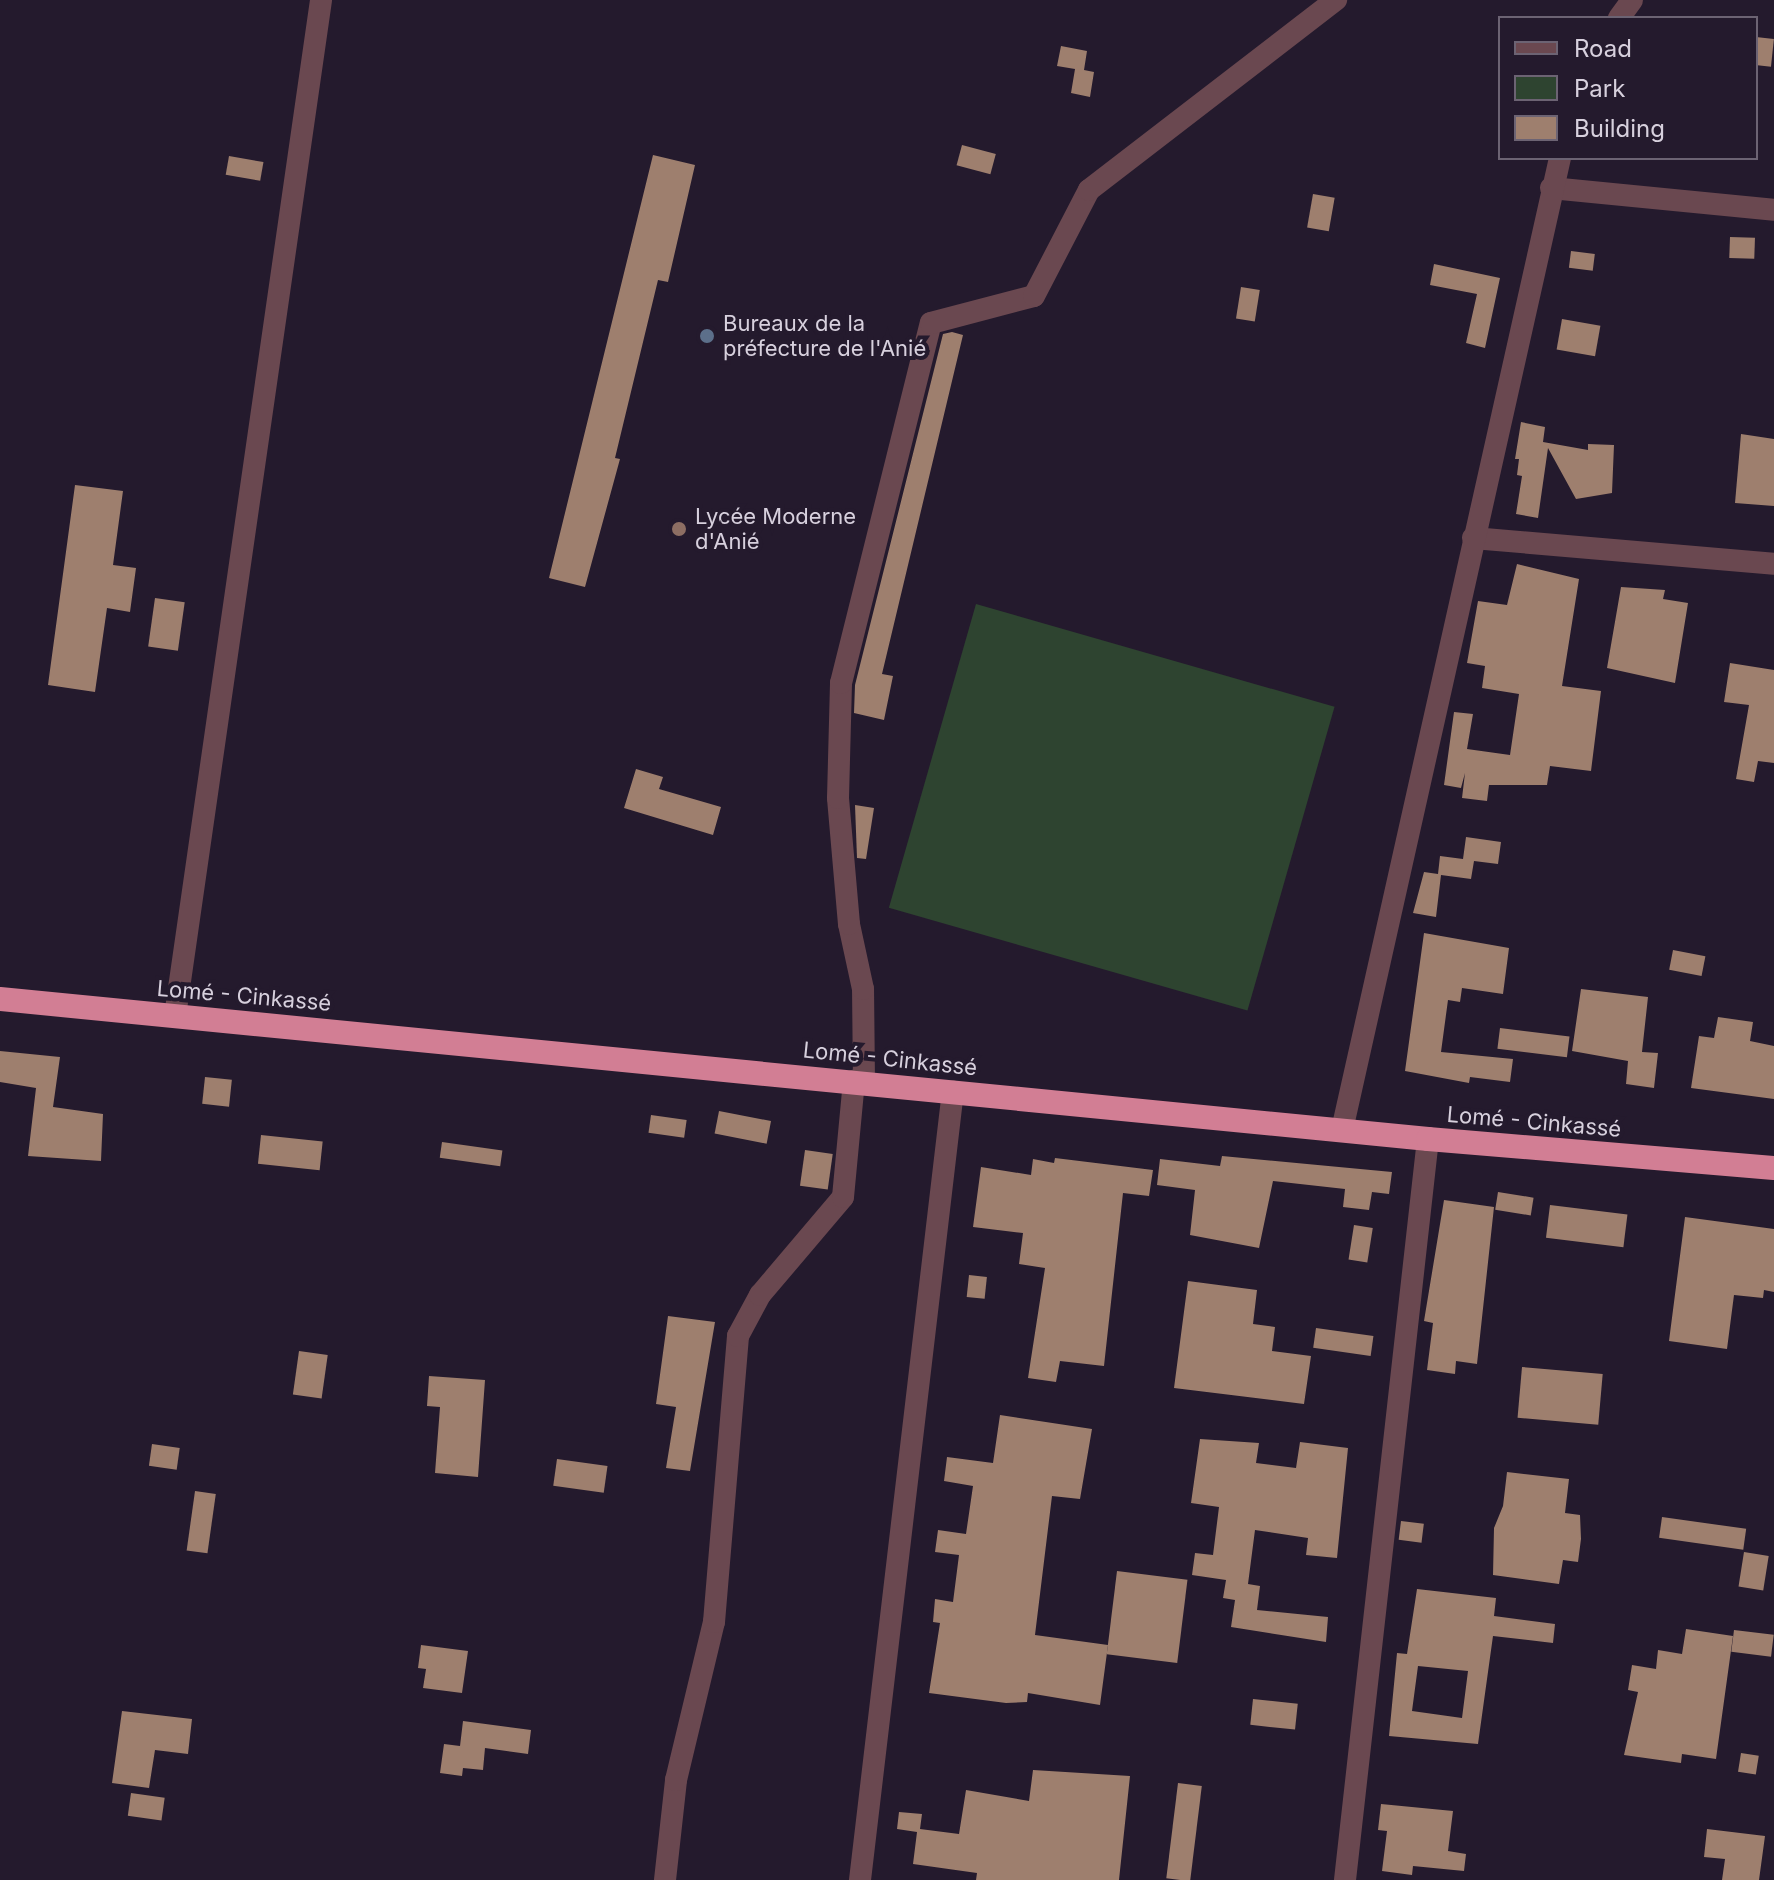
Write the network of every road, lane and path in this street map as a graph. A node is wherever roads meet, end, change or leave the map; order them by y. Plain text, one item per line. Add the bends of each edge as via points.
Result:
1 (321, 0) edge
2 (1336, 0) edge
3 (1559, 160) edge
4 (1551, 188) junction
5 (1774, 210) edge
6 (1473, 538) junction
7 (1774, 564) edge
8 (0, 999) edge
9 (175, 1016) junction
10 (859, 1082) junction
11 (953, 1091) junction
12 (1342, 1130) junction
13 (1428, 1139) junction
14 (1774, 1168) edge
15 (665, 1880) edge
16 (860, 1880) edge
17 (1345, 1880) edge

1 - 9 street
2 - 10 street via 1089,190 1034,296 931,323 841,683 838,798 849,924 863,989
3 - 4 street
4 - 5 street
4 - 6 street
6 - 7 street
6 - 12 street
8 - 9 highway, Lomé - Cinkassé
9 - 10 highway, Lomé - Cinkassé
10 - 11 highway, Lomé - Cinkassé
10 - 15 street via 843,1197 760,1295 738,1336 714,1622 676,1780
11 - 12 highway, Lomé - Cinkassé
11 - 16 street
12 - 13 highway, Lomé - Cinkassé
13 - 14 highway, Lomé - Cinkassé
13 - 17 street

